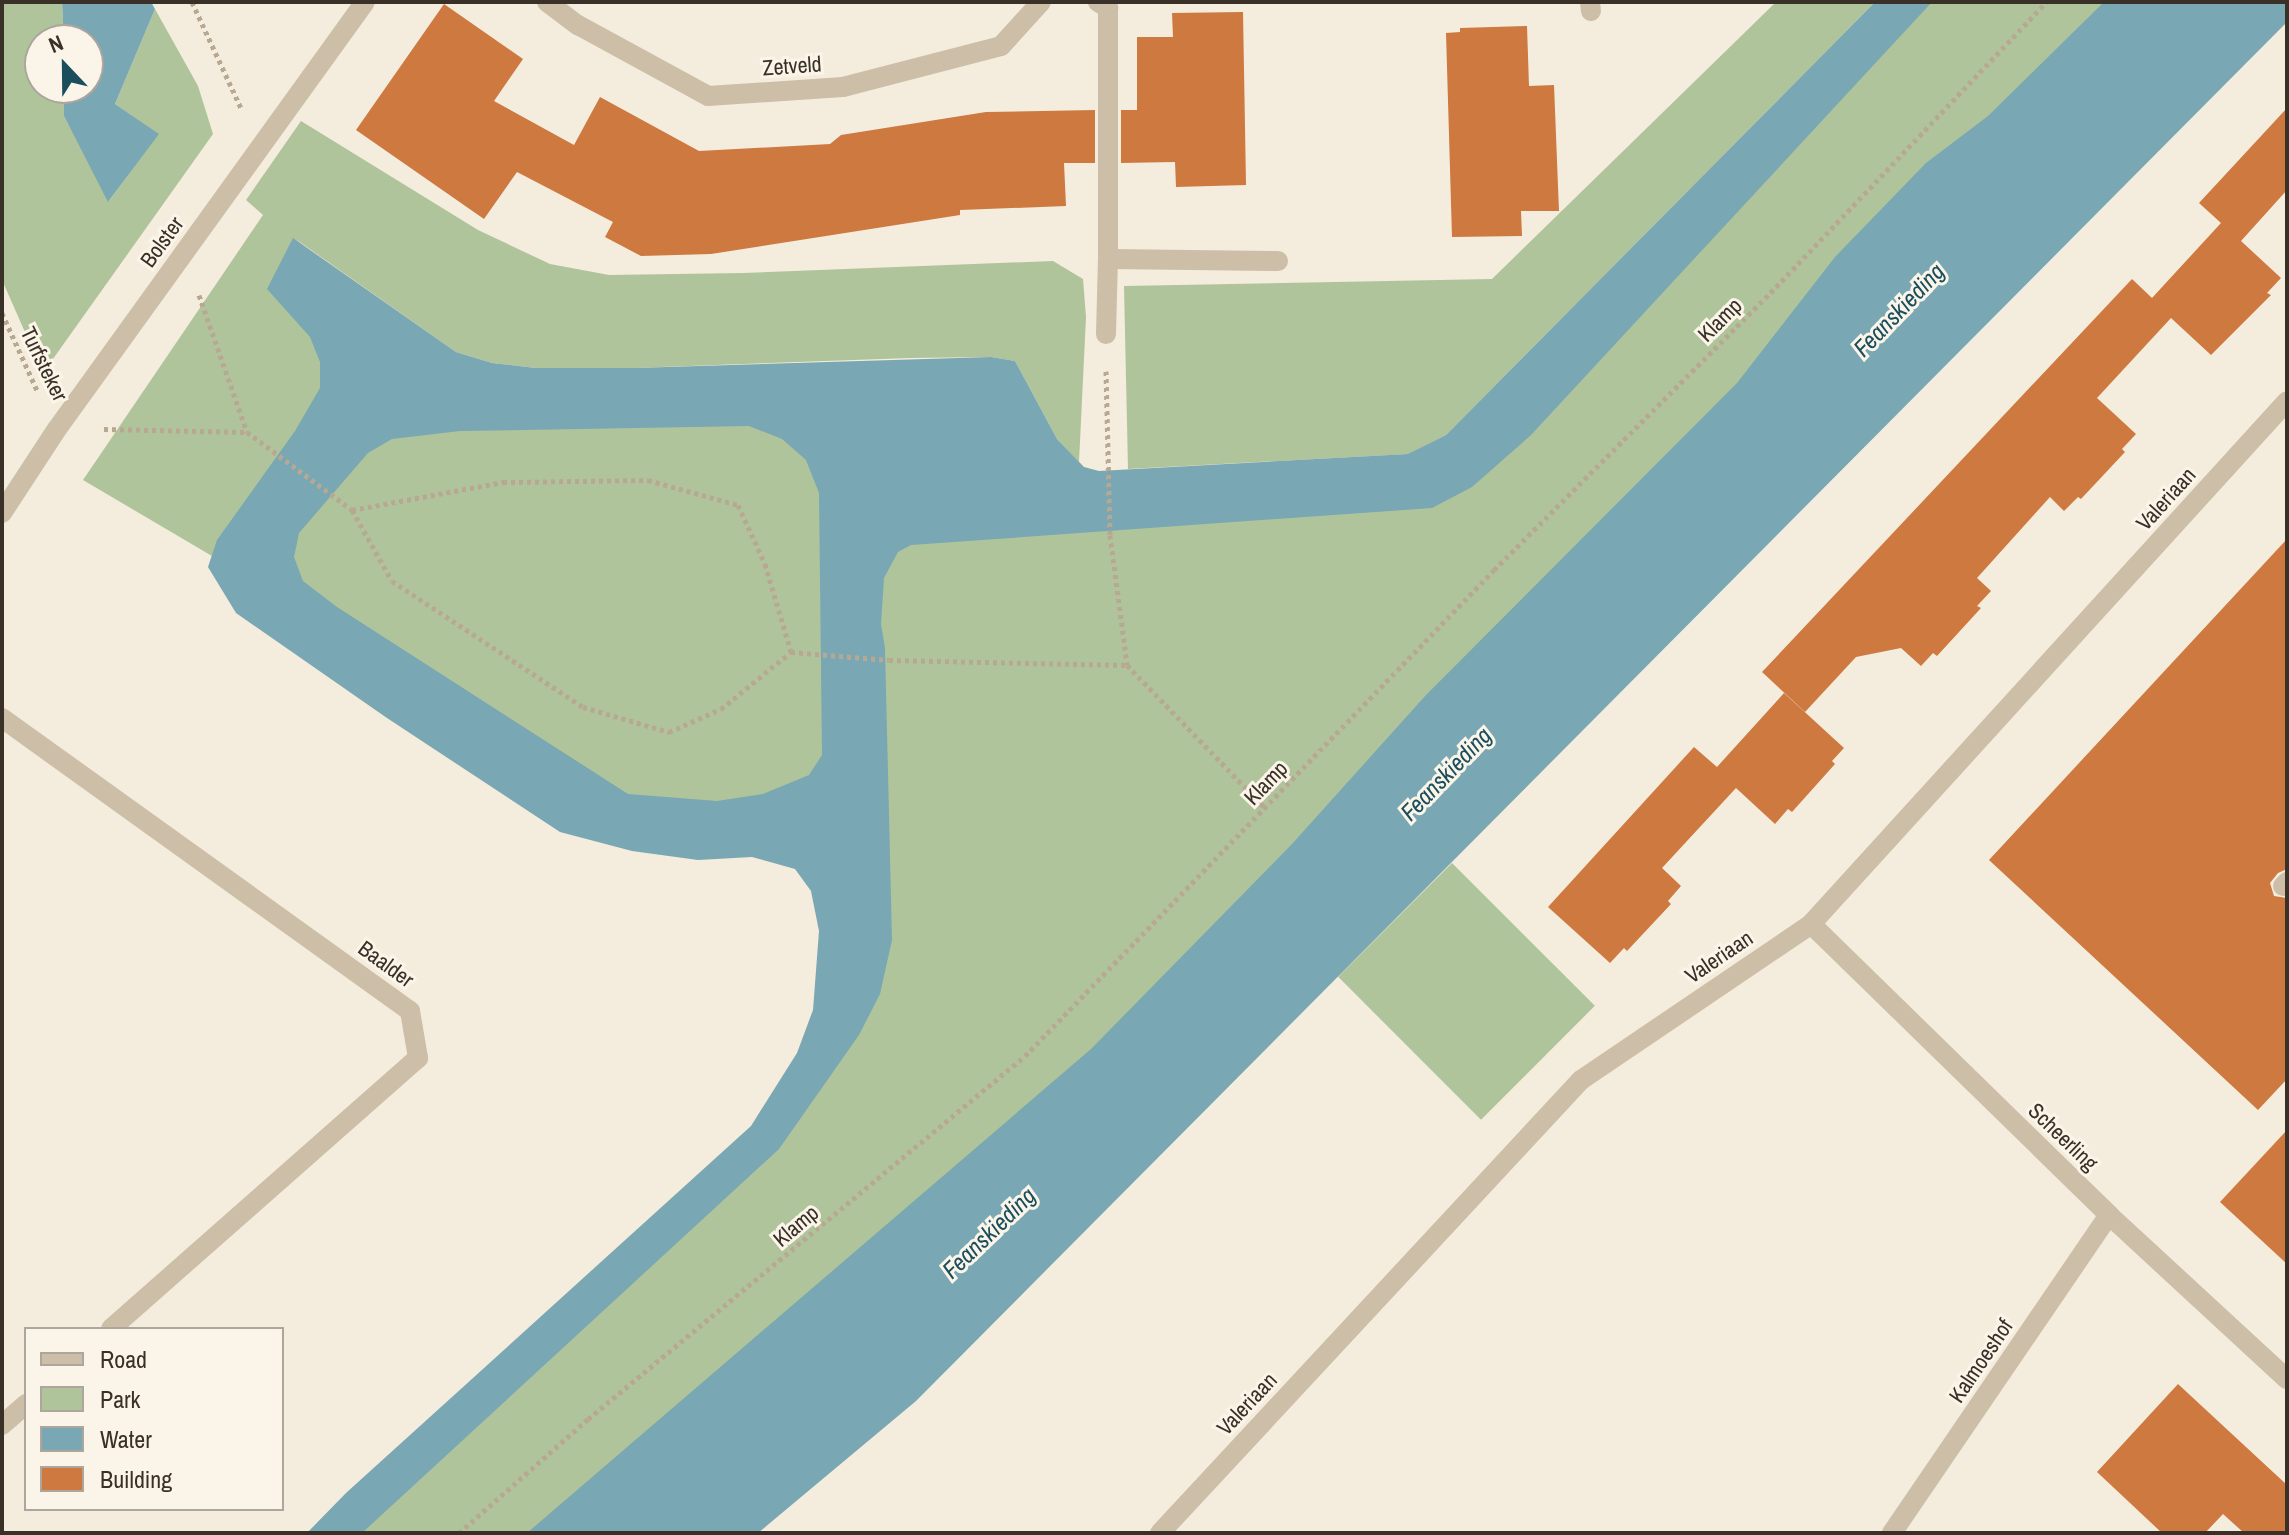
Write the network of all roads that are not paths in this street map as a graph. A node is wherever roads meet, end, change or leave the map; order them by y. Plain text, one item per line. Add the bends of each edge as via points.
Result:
1 (365, 2) edge
2 (547, 2) edge
3 (1041, 2) edge
4 (1098, 2) edge
5 (1108, 259) junction
6 (1278, 261) dead end
7 (1106, 334) road end
8 (2287, 401) edge
9 (2, 513) edge
10 (2, 718) edge
11 (1811, 924) junction
12 (2109, 1215) junction
13 (113, 1327) edge
14 (2287, 1379) edge
15 (24, 1406) edge
16 (2, 1425) edge
17 (1160, 1533) edge
18 (1892, 1533) edge

1 - 9 street, Bolster
2 - 3 street, Zetveld via 578,25 708,96 843,87 1001,46
4 - 5 street via 1108,8
5 - 6 street
5 - 7 street
8 - 11 street, Valeriaan
10 - 13 street, Baalder via 410,1011 413,1027 418,1058
11 - 12 street, Scheerling
11 - 17 street, Valeriaan via 1581,1080
12 - 14 street, Scheerling
12 - 18 street, Kalmoeshof
15 - 16 street

